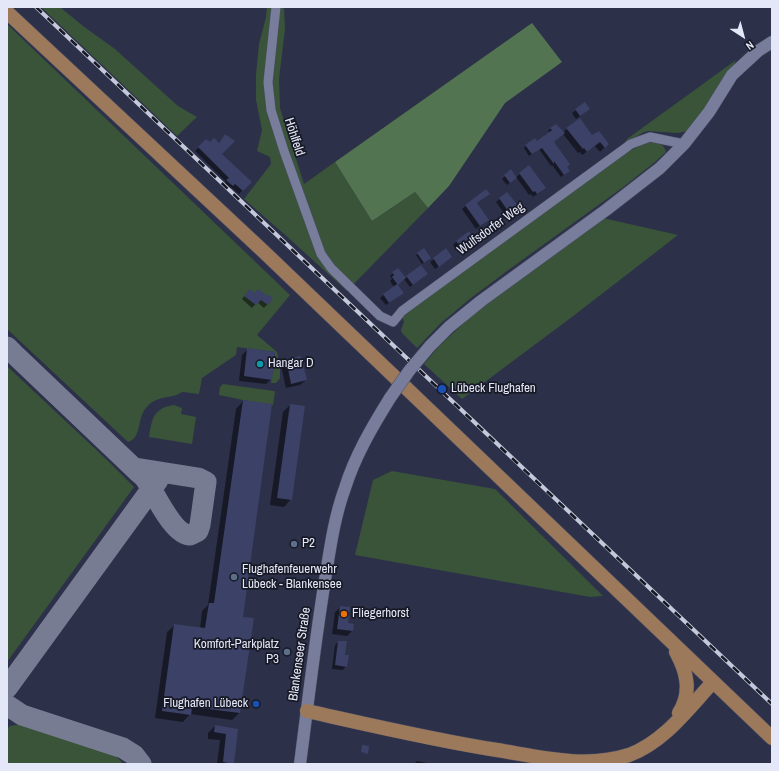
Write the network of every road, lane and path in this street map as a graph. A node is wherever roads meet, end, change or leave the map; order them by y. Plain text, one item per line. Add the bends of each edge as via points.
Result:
1 (276, 7) edge
2 (7, 12) edge
3 (772, 42) edge
4 (684, 144) junction
5 (331, 268) joint
6 (670, 641) junction
7 (713, 682) junction
8 (307, 711) junction
9 (668, 730) junction
10 (772, 738) edge
11 (300, 764) edge

1 - 5 street, Höhlfeld via 268,82 271,110 321,254
2 - 6 main road via 268,256
3 - 4 street via 732,75 709,112
4 - 5 street, Wulfsdorfer Weg via 650,137 631,144 402,311 393,322 380,316
4 - 8 street, Blankenseer Straße, bridge via 646,180 448,327 409,371 390,398 364,442 339,504
6 - 7 main road
6 - 9 main road via 683,664 687,693 683,706
7 - 9 main road
7 - 10 main road
8 - 9 main road via 451,743 589,762 629,754
8 - 11 street, Blankenseer Straße

